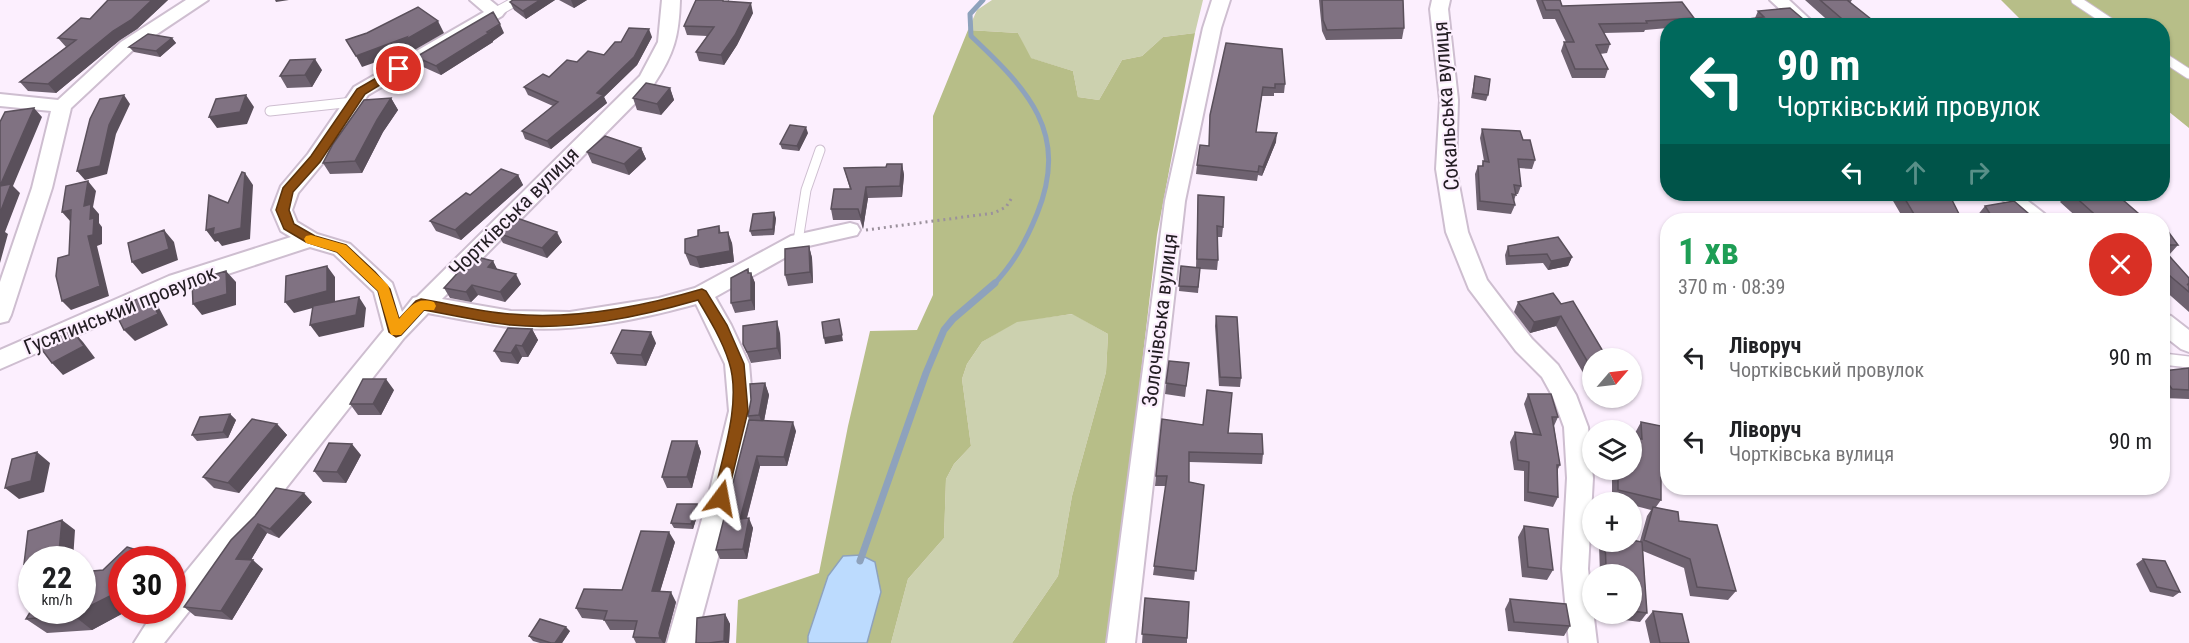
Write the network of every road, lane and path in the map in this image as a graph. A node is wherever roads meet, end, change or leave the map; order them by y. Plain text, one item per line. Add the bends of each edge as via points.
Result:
1 (199, 0) edge
2 (479, 0) edge
3 (518, 0) edge
4 (671, 0) edge
5 (1221, 0) edge
6 (1441, 0) edge
7 (1779, 0) edge
8 (2076, 0) edge
9 (496, 12) junction
10 (1800, 18) edge
11 (2103, 18) edge
12 (2170, 62) edge
13 (2189, 74) edge
14 (0, 100) edge
15 (353, 102) junction
16 (62, 106) junction
17 (270, 111) dead end
18 (820, 150) dead end
19 (1013, 196) dead end
20 (2015, 201) edge
21 (2030, 213) edge
22 (849, 230) joint
23 (310, 239) junction
24 (798, 241) junction
25 (702, 294) junction
26 (421, 304) junction
27 (0, 315) edge
28 (2170, 328) edge
29 (396, 332) junction
30 (2189, 343) edge
31 (0, 360) edge
32 (2170, 360) edge
33 (2189, 362) edge
34 (186, 593) edge
35 (162, 624) edge
36 (148, 643) edge
37 (681, 643) edge
38 (1121, 643) edge
39 (1583, 643) edge

1 - 16 street via 127,46
2 - 9 street
3 - 9 lane
4 - 26 street, Чортківська вулиця via 670,40 647,80
5 - 38 street, Золочівська вулиця via 1175,201
6 - 39 street, Сокальська вулиця via 1449,100 1446,169 1457,232 1477,283 1524,345 1550,371 1576,427 1580,478 1575,569
7 - 10 street
8 - 11 lane
9 - 15 street via 361,91
12 - 13 lane
14 - 16 street
15 - 17 lane
15 - 23 street via 288,191 282,210 288,226
16 - 27 street via 42,188
18 - 24 lane via 806,190
19 - 22 path via 1006,207 994,213
20 - 21 street
22 - 24 street
23 - 29 street via 342,249 384,289
23 - 31 street, Гусятинський провулок via 177,282
24 - 25 street
25 - 26 street via 659,306 570,320 511,320
25 - 37 street via 737,364 741,411
26 - 29 street, Чортківська вулиця
28 - 30 street
29 - 34 street, Чортківська вулиця
32 - 33 lane
35 - 36 street, Чортківська вулиця

